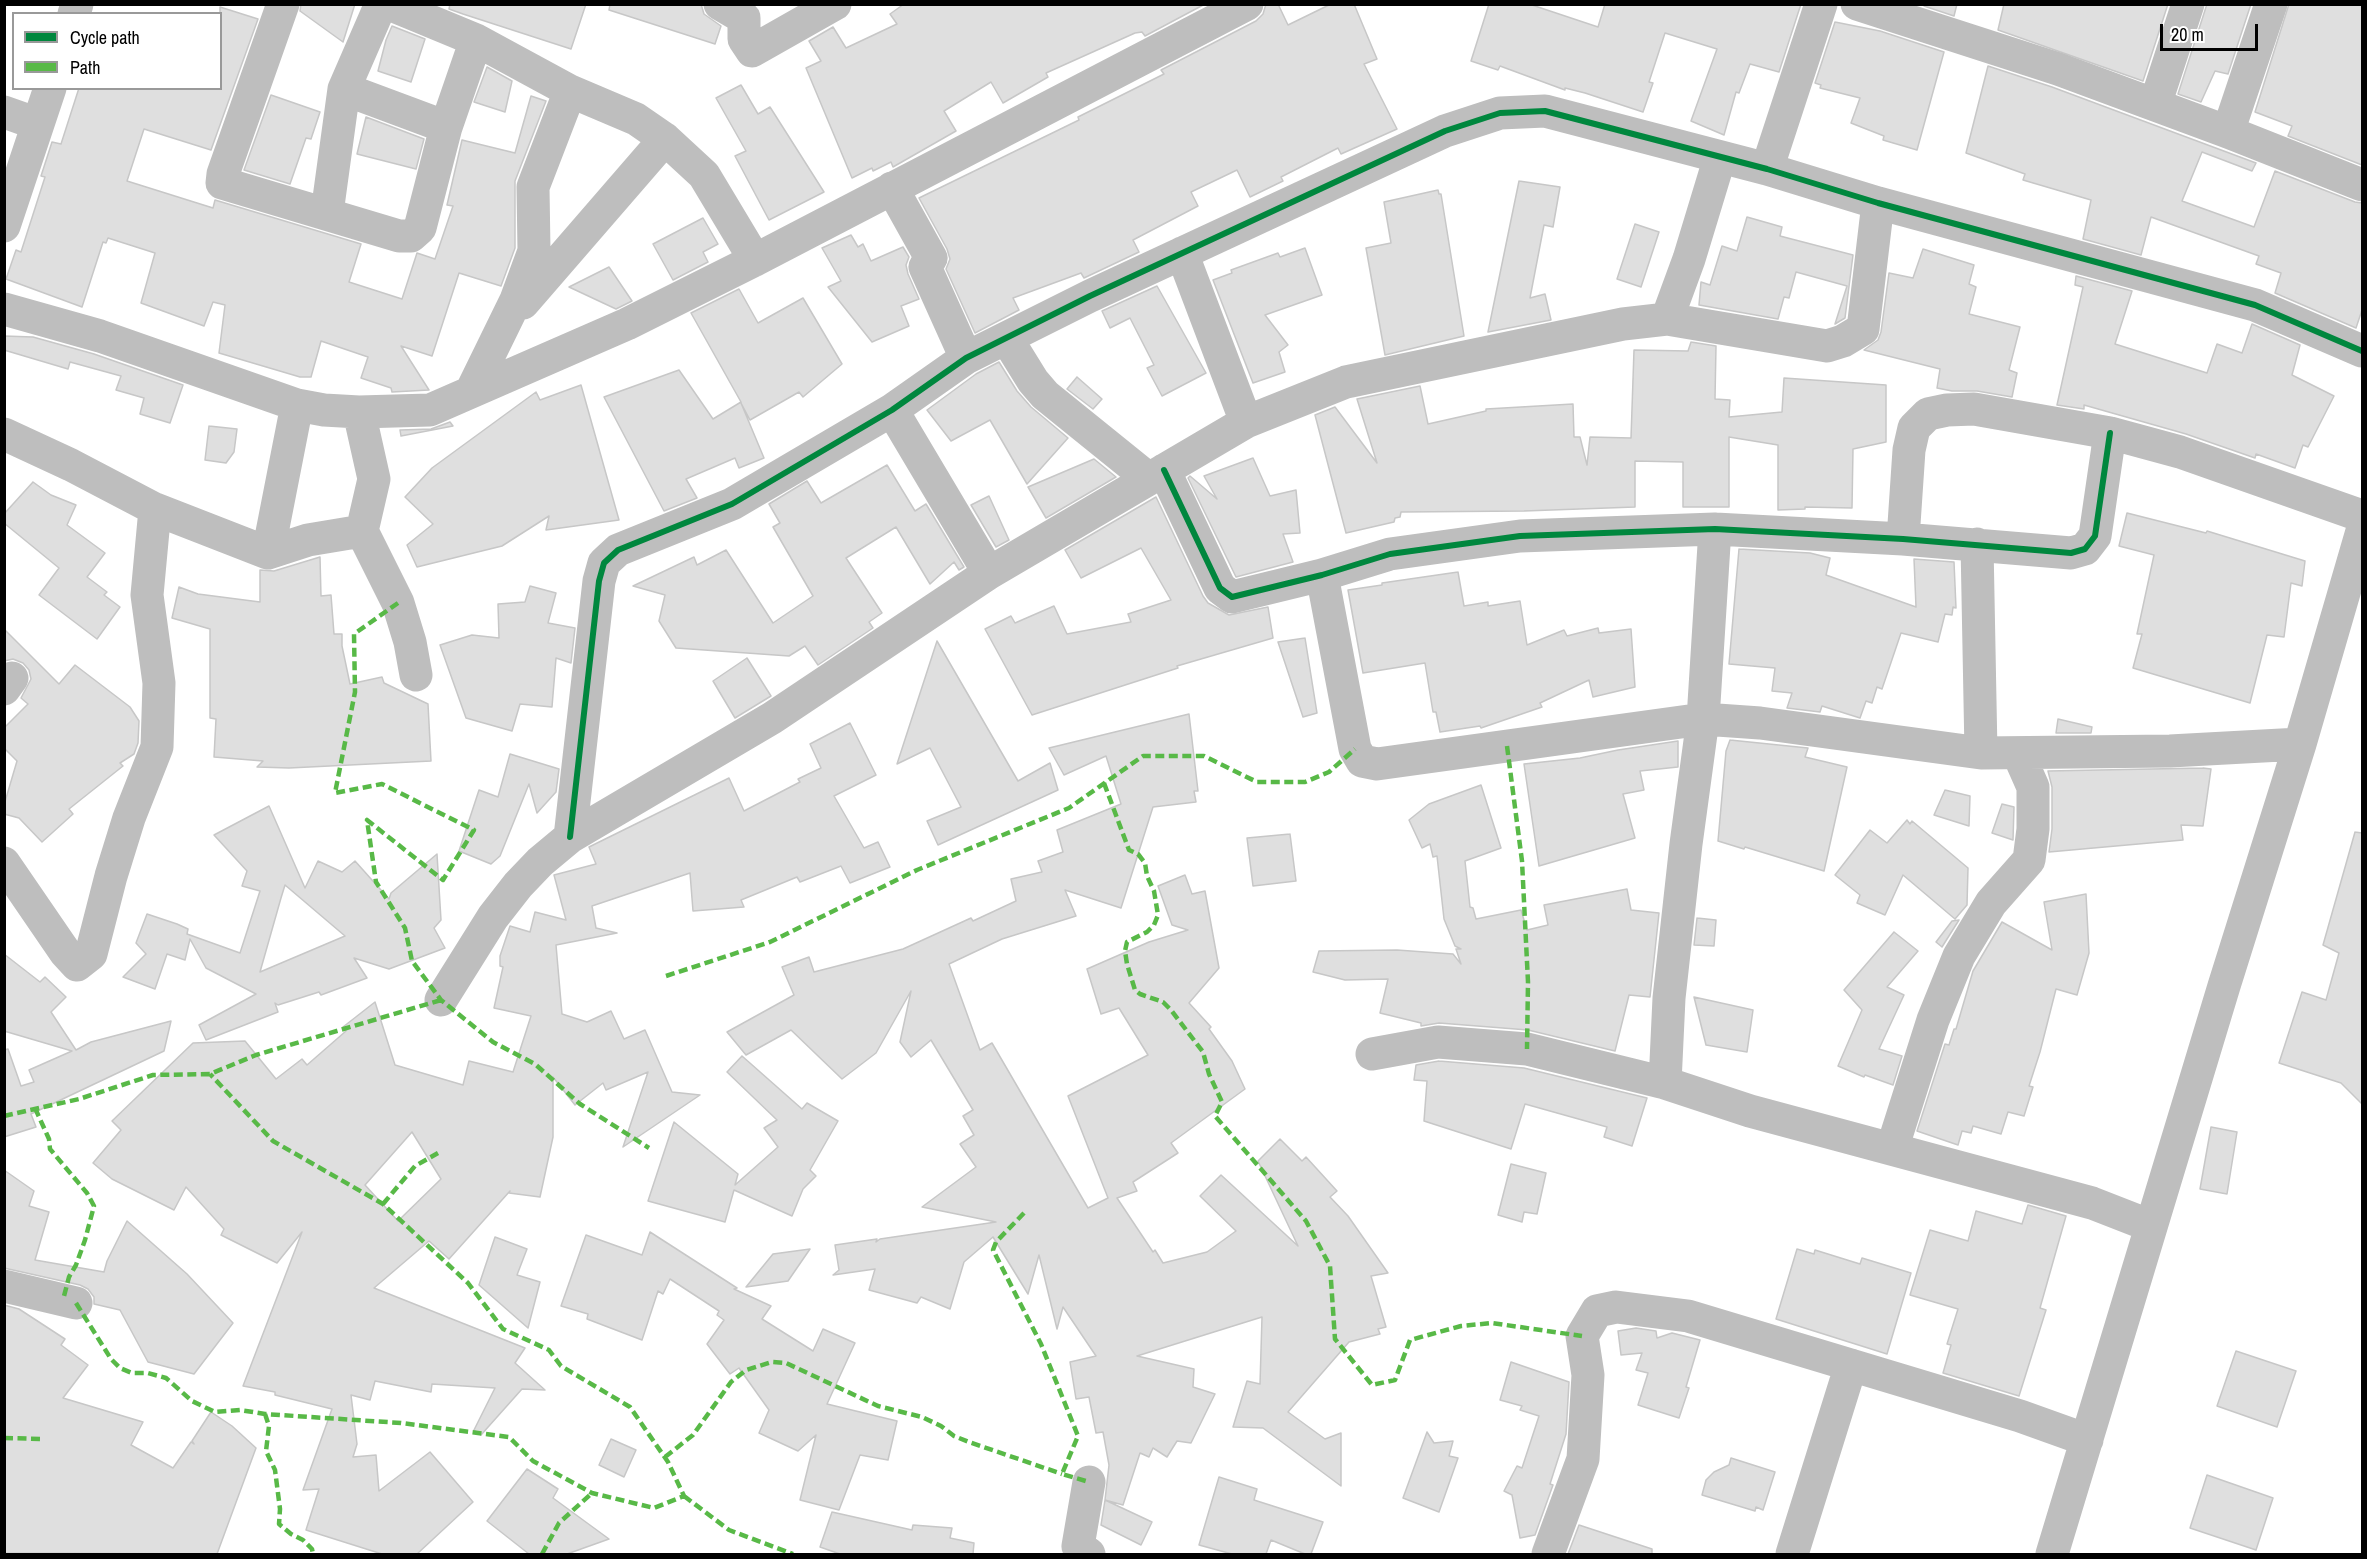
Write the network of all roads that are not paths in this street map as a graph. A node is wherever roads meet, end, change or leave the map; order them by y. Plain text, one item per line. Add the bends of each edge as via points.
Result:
1 (283, 4) edge
2 (381, 4) edge
3 (389, 4) edge
4 (720, 4) edge
5 (835, 4) edge
6 (1246, 4) edge
7 (1821, 4) edge
8 (1857, 4) edge
9 (2188, 4) edge
10 (2271, 4) edge
11 (476, 40) junction
12 (344, 89) junction
13 (49, 90) edge
14 (570, 91) junction
15 (2155, 105) junction
16 (4, 112) edge
17 (38, 124) junction
18 (446, 127) junction
19 (2228, 132) junction
20 (665, 139) junction
21 (1720, 157) junction
22 (1767, 170) junction
23 (2362, 185) edge
24 (892, 188) junction
25 (1878, 203) junction
26 (327, 213) junction
27 (4, 226) edge
28 (1182, 253) junction
29 (754, 260) junction
30 (4, 309) edge
31 (1667, 319) junction
32 (502, 327) junction
33 (1006, 339) junction
34 (2362, 351) edge
35 (966, 358) junction
36 (471, 392) junction
37 (297, 405) junction
38 (892, 410) junction
39 (358, 412) junction
40 (1246, 422) junction
41 (2110, 433) junction
42 (4, 434) edge
43 (1157, 474) junction
44 (154, 509) junction
45 (2362, 516) edge
46 (1715, 530) junction
47 (362, 531) junction
48 (2362, 531) edge
49 (1903, 539) junction
50 (1977, 544) junction
51 (268, 553) junction
52 (989, 573) junction
53 (1322, 575) junction
54 (416, 675) dead end
55 (1703, 719) junction
56 (2300, 744) junction
57 (1981, 753) junction
58 (2018, 753) junction
59 (570, 837) junction
60 (4, 863) edge
61 (441, 1000) dead end
62 (1372, 1054) dead end
63 (1665, 1083) junction
64 (1892, 1149) junction
65 (2151, 1226) junction
66 (4, 1286) edge
67 (76, 1303) dead end
68 (1851, 1365) junction
69 (2087, 1440) junction
70 (1089, 1482) dead end
71 (1089, 1554) edge
72 (1548, 1554) edge
73 (1792, 1554) edge
74 (2052, 1554) edge

1 - 26 street via 222,183
2 - 12 street
3 - 11 street
4 - 5 street via 744,18 744,39 752,51
6 - 24 street
7 - 22 street
8 - 15 street
9 - 15 street
10 - 19 street
11 - 14 street
11 - 18 street
12 - 18 street
12 - 26 street
13 - 17 street
14 - 20 street via 636,119
14 - 32 street via 533,187 534,251
15 - 19 street
16 - 17 street
17 - 27 street
18 - 26 street via 420,228 411,236 399,236
19 - 23 street
20 - 29 street via 704,175
20 - 32 street
21 - 22 street
21 - 28 street via 1545,111 1500,113 1445,131
21 - 31 street
22 - 25 street
24 - 29 street
24 - 35 street via 931,258 925,267
25 - 31 street via 1863,329 1843,341 1827,346
25 - 34 street via 2255,305
28 - 33 street
28 - 40 street
29 - 36 street via 627,324
30 - 37 street via 99,336
31 - 40 street via 1623,324 1346,382
32 - 36 street
33 - 35 street
33 - 43 street via 1045,395
35 - 38 street
36 - 39 street via 430,410
37 - 39 street
37 - 51 street
38 - 52 street
38 - 59 street via 732,504 618,550 604,563
39 - 47 street via 374,478
40 - 43 street
41 - 45 street via 2180,452
41 - 49 street via 1974,409 1928,414 1914,428 1909,450
41 - 50 street via 2094,536 2085,549 2071,553
42 - 44 street
43 - 52 street
43 - 53 street via 1220,588 1232,597
44 - 51 street
44 - 60 street via 147,595 159,683 157,747 126,828 91,954 76,965
46 - 49 street
46 - 53 street via 1520,537 1390,554
46 - 55 street
47 - 51 street via 308,540
47 - 54 street via 398,603
48 - 56 street
49 - 50 street
50 - 57 street
52 - 59 street via 771,718
53 - 55 street via 1355,749 1362,761 1377,764
55 - 57 street
55 - 63 street via 1669,998
56 - 58 street
56 - 65 street
57 - 58 street
58 - 64 street via 2033,787 2029,860 1991,903 1959,956 1933,1020
59 - 61 street via 518,885
62 - 63 street via 1438,1042 1527,1049
63 - 64 street via 1750,1111
64 - 65 street via 2092,1203
65 - 69 street
66 - 67 street
68 - 69 street
68 - 72 street via 1688,1316 1616,1306 1597,1311 1582,1336 1588,1375 1583,1460
68 - 73 street
69 - 74 street
70 - 71 street via 1078,1546

